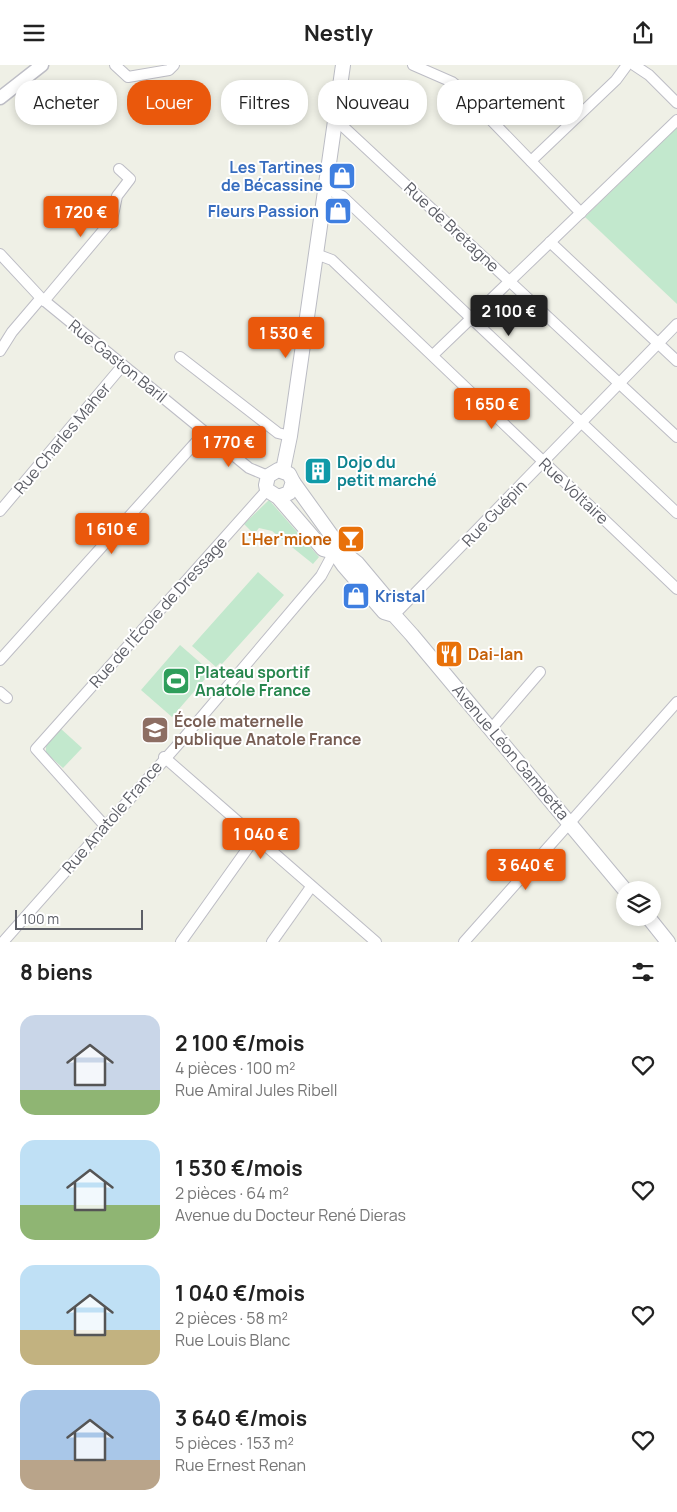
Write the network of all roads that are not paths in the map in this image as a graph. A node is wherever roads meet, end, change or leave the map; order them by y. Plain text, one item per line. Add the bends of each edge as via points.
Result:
1 (42, 65) edge
2 (115, 65) edge
3 (174, 65) edge
4 (343, 65) edge
5 (413, 65) edge
6 (627, 65) edge
7 (634, 65) edge
8 (341, 80) edge
9 (0, 98) edge
10 (677, 103) edge
11 (677, 120) edge
12 (334, 125) edge
13 (341, 125) edge
14 (531, 161) junction
15 (119, 169) dead end
16 (325, 188) junction
17 (581, 213) junction
18 (550, 243) junction
19 (0, 254) edge
20 (316, 254) junction
21 (510, 281) junction
22 (43, 299) junction
23 (471, 319) junction
24 (677, 323) edge
25 (658, 343) junction
26 (0, 351) edge
27 (433, 355) junction
28 (180, 357) dead end
29 (677, 361) edge
30 (123, 365) junction
31 (619, 384) junction
32 (581, 423) junction
33 (205, 432) junction
34 (290, 436) junction
35 (677, 437) edge
36 (544, 462) junction
37 (282, 470) junction
38 (293, 483) junction
39 (271, 488) junction
40 (0, 511) edge
41 (677, 513) edge
42 (334, 552) junction
43 (677, 589) edge
44 (394, 615) junction
45 (0, 660) edge
46 (540, 672) dead end
47 (677, 702) edge
48 (491, 729) junction
49 (164, 757) junction
50 (570, 823) junction
51 (104, 826) junction
52 (255, 838) junction
53 (618, 881) edge
54 (311, 887) junction
55 (655, 926) edge
56 (677, 936) edge
57 (3, 942) edge
58 (181, 942) edge
59 (272, 942) edge
60 (376, 942) edge
61 (464, 942) edge
62 (668, 942) edge
63 (673, 942) edge

1 - 9 street
2 - 3 street via 128,77 169,70
4 - 8 main road
5 - 14 street via 452,82 462,90
6 - 14 street via 616,80
7 - 10 street
11 - 17 street
12 - 16 main road
13 - 21 street, Rue de Bretagne
14 - 17 street
15 - 22 street via 130,179 117,196 112,220
16 - 20 main road
16 - 23 street via 342,196
17 - 18 street
18 - 21 street
18 - 25 street
19 - 22 street, Rue Gaston Baril
20 - 27 street, Rue Voltaire via 332,260
20 - 34 main road
21 - 23 street
21 - 31 street, Rue de Bretagne
22 - 26 street via 12,332
22 - 30 street, Rue Gaston Baril
23 - 27 street
23 - 32 street
24 - 25 street, Rue Guépin
25 - 29 street
25 - 31 street, Rue Guépin
27 - 36 street, Rue Voltaire
28 - 34 street via 278,433
30 - 33 street, Rue Gaston Baril
30 - 40 street, Rue Charles Maher
31 - 32 street, Rue Guépin
31 - 35 street, Rue de Bretagne
32 - 36 street, Rue Guépin
32 - 41 street
33 - 39 street, Rue Gaston Baril
33 - 45 street
34 - 37 main road
36 - 43 street, Rue Voltaire
36 - 44 street, Rue Guépin
37 - 38 main road, Avenue Léon Gambetta via 289,474
37 - 39 main road via 273,471
38 - 39 main road via 289,493
38 - 42 main road, Avenue Léon Gambetta via 334,539
39 - 42 main road, Avenue Léon Gambetta via 319,545
39 - 51 street, Rue de l'École de Dressage via 36,749
42 - 44 main road, Avenue Léon Gambetta via 384,612
42 - 49 street, Rue Anatole France via 321,576
44 - 48 main road, Avenue Léon Gambetta
46 - 48 street
47 - 50 street
48 - 50 main road, Avenue Léon Gambetta
49 - 51 street, Rue Anatole France
49 - 52 street
50 - 53 main road, Avenue Léon Gambetta
50 - 61 street
51 - 57 street, Rue Anatole France
52 - 54 street
52 - 58 street
54 - 59 street
54 - 60 street
55 - 62 main road
56 - 63 street

